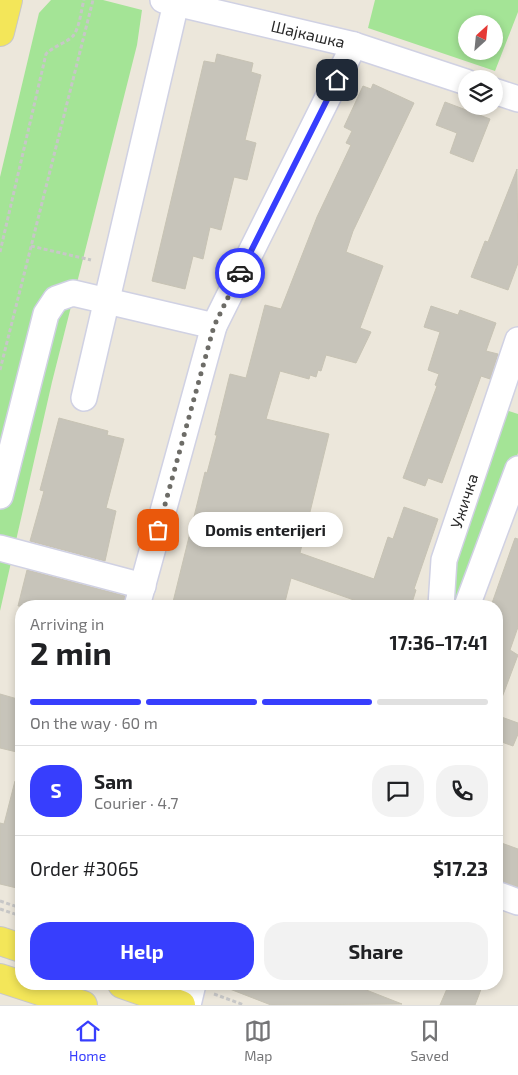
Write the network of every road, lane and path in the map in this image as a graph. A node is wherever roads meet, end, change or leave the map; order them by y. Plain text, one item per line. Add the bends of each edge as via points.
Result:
1 (8, 0) edge
2 (84, 0) edge
3 (93, 0) edge
4 (169, 1) edge
5 (0, 32) edge
6 (354, 45) junction
7 (458, 79) edge
8 (503, 94) edge
9 (518, 99) edge
10 (31, 246) junction
11 (0, 252) edge
12 (115, 265) junction
13 (107, 300) junction
14 (214, 326) junction
15 (518, 340) edge
16 (0, 370) edge
17 (84, 398) dead end
18 (508, 403) edge
19 (11, 413) edge
20 (518, 469) edge
21 (0, 496) edge
22 (0, 548) edge
23 (140, 596) edge
24 (441, 600) edge
25 (469, 600) edge
26 (503, 897) edge
27 (0, 901) edge
28 (518, 902) edge
29 (15, 906) edge
30 (0, 909) edge
31 (15, 914) edge
32 (0, 941) edge
33 (15, 946) edge
34 (0, 978) edge
35 (15, 983) edge
36 (37, 990) edge
37 (139, 990) edge
38 (192, 990) edge
39 (83, 1005) edge
40 (181, 1005) edge
41 (188, 1005) edge

1 - 5 main road
2 - 11 path via 73,36 46,54
3 - 10 path
4 - 6 street, Шајкашка
4 - 12 street
6 - 7 street, Шајкашка
6 - 14 street
8 - 9 street
10 - 12 path
10 - 16 path
12 - 13 street
13 - 14 street
13 - 17 street
13 - 19 street via 73,293 56,299 46,314
14 - 23 street
15 - 18 street, Ужичка
18 - 24 street, Ужичка via 444,560
19 - 21 street
20 - 25 street
22 - 23 street
26 - 28 street
27 - 29 path
30 - 31 path
32 - 33 main road
34 - 35 main road
36 - 39 main road
37 - 40 main road
38 - 41 street

